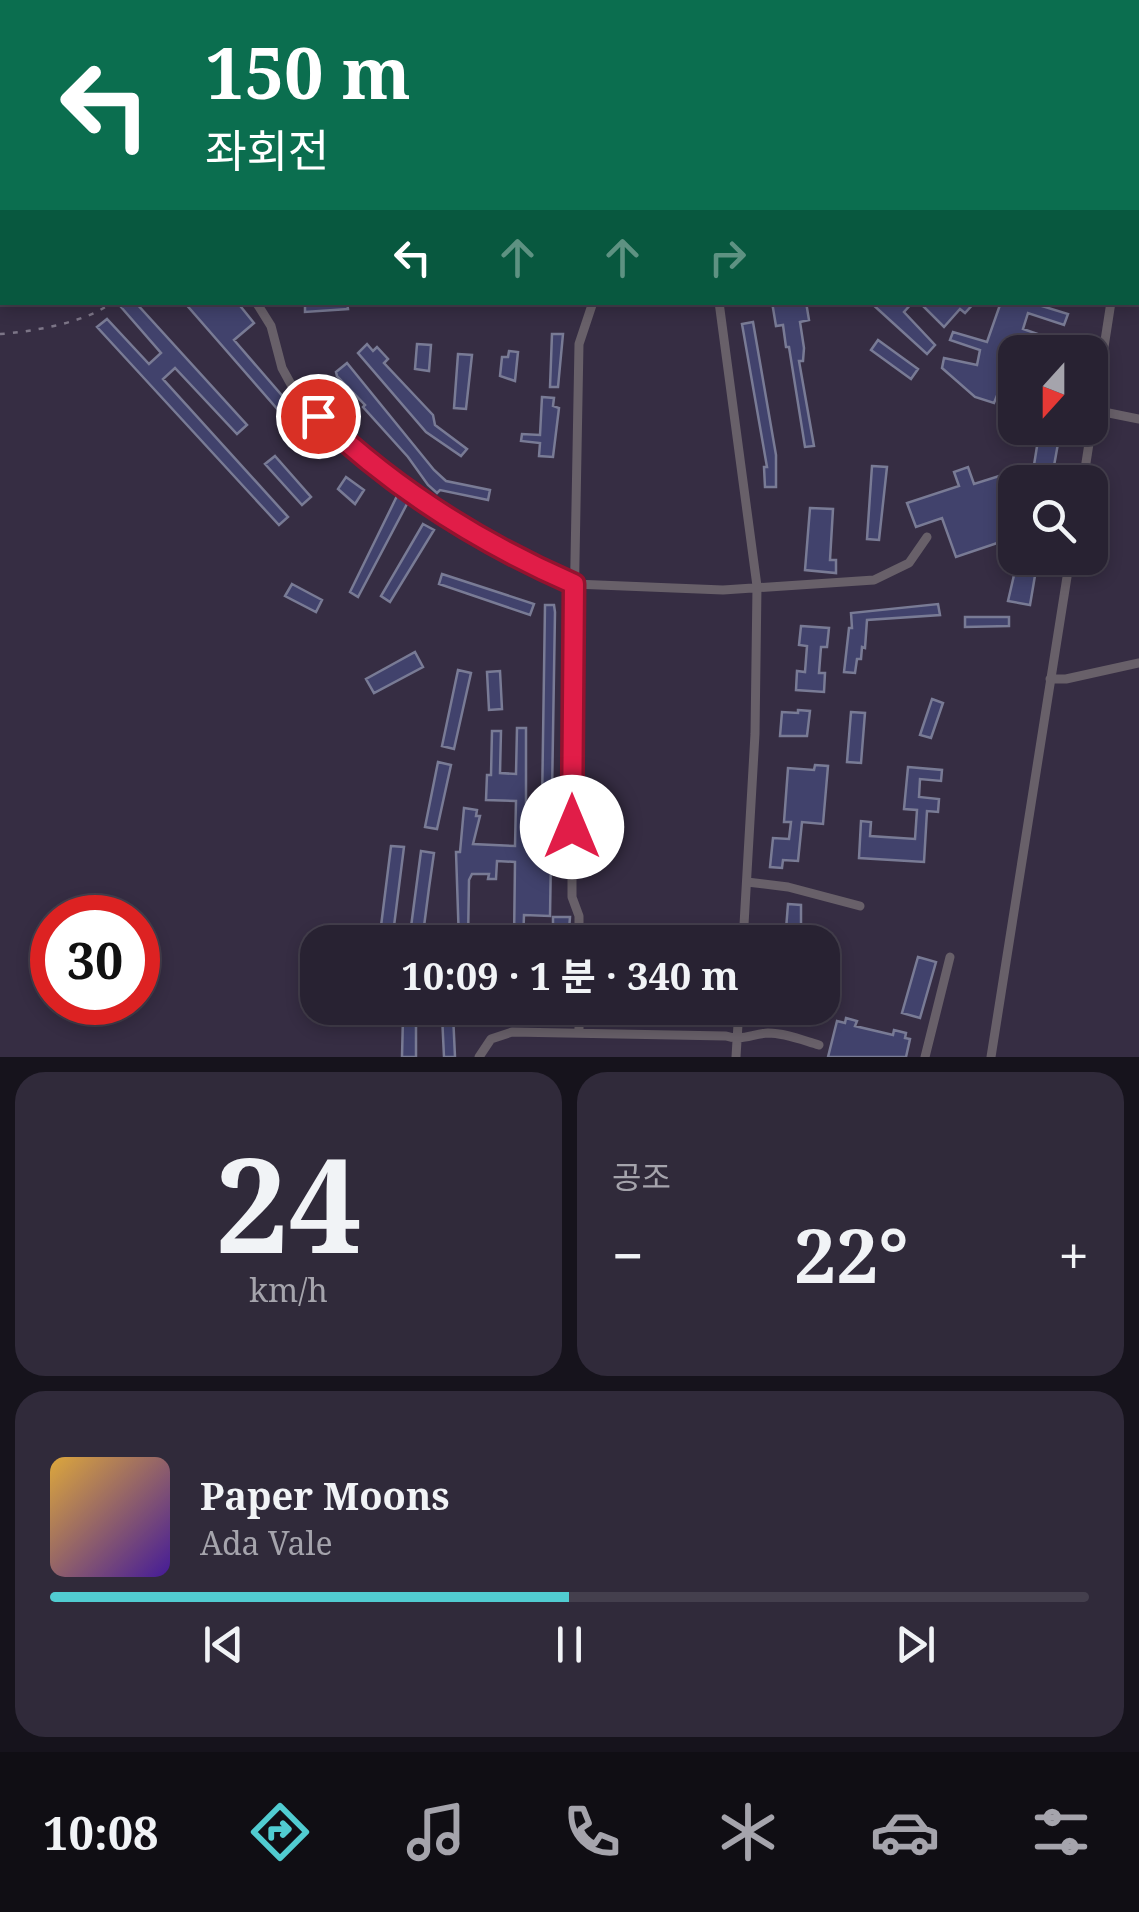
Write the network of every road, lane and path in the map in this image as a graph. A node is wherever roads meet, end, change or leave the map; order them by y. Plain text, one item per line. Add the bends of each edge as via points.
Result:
1 (109, 305) edge
2 (258, 305) edge
3 (593, 305) edge
4 (718, 305) edge
5 (1111, 305) edge
6 (0, 334) edge
7 (1106, 335) edge
8 (1108, 413) edge
9 (1139, 419) edge
10 (926, 537) dead end
11 (1067, 575) edge
12 (574, 584) junction
13 (757, 586) junction
14 (1139, 664) edge
15 (1050, 679) junction
16 (747, 882) junction
17 (860, 906) dead end
18 (579, 925) edge
19 (744, 925) edge
20 (950, 957) dead end
21 (579, 1025) edge
22 (737, 1025) edge
23 (579, 1033) junction
24 (736, 1040) junction
25 (818, 1045) dead end
26 (479, 1057) edge
27 (736, 1057) edge
28 (925, 1057) edge
29 (991, 1057) edge

1 - 6 path
2 - 12 street via 293,388 352,449 396,485 520,560
3 - 12 street via 579,344
4 - 13 street
5 - 7 street
8 - 9 street
10 - 13 street via 909,563 874,580
11 - 15 street
12 - 13 street
12 - 18 street via 572,898
13 - 16 street
14 - 15 street
15 - 29 street
16 - 17 street
16 - 19 street
20 - 28 street
21 - 23 street
22 - 24 street
23 - 24 street
23 - 26 street via 500,1034
24 - 25 street via 766,1033
24 - 27 street

